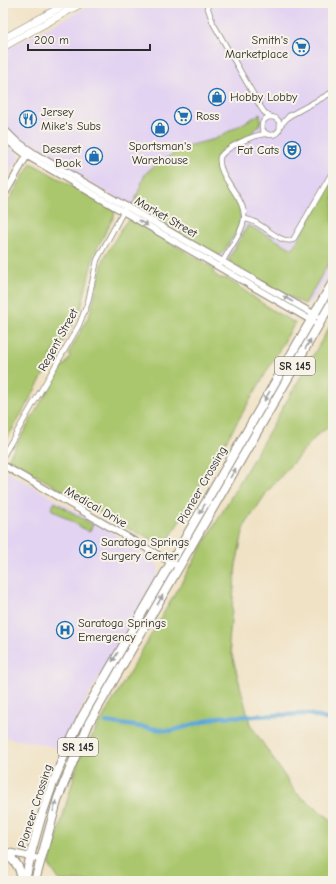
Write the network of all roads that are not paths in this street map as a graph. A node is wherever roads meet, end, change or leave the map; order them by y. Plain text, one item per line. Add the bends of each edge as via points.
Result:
1 (68, 3) edge
2 (82, 3) edge
3 (206, 3) edge
4 (3, 39) edge
5 (3, 47) edge
6 (333, 92) edge
7 (262, 109) junction
8 (289, 116) junction
9 (272, 117) junction
10 (263, 123) junction
11 (280, 126) junction
12 (3, 128) edge
13 (267, 134) junction
14 (254, 136) junction
15 (3, 137) edge
16 (28, 153) junction
17 (333, 171) edge
18 (3, 197) edge
19 (124, 209) junction
20 (244, 219) junction
21 (221, 265) junction
22 (333, 282) edge
23 (333, 300) edge
24 (313, 317) junction
25 (321, 322) junction
26 (3, 456) edge
27 (3, 465) edge
28 (171, 563) junction
29 (179, 567) junction
30 (3, 852) edge
31 (31, 857) junction
32 (40, 859) junction
33 (21, 881) edge
34 (25, 881) edge
35 (35, 881) edge

1 - 4 main road
2 - 5 main road
3 - 7 street via 213,23
6 - 8 street
7 - 9 street
7 - 10 street
8 - 9 street
8 - 11 street
9 - 10 street
9 - 11 street
10 - 13 street via 263,130
10 - 14 street
11 - 13 street via 276,134
12 - 16 main road, Market Street
13 - 14 street
14 - 20 street via 225,152 220,160 220,167 242,206
15 - 16 main road, Market Street
16 - 18 main road
16 - 19 main road, Market Street
17 - 20 street via 293,240 286,241 251,220
19 - 21 main road, Market Street
19 - 26 street, Regent Street via 97,260 88,302 79,324
20 - 21 street
21 - 24 main road, Market Street
22 - 24 highway, Pioneer Crossing / SR 145
23 - 25 highway, Pioneer Crossing / SR 145
24 - 25 main road, Market Street
24 -> 28 highway, Pioneer Crossing / SR 145
29 -> 25 highway, Pioneer Crossing / SR 145
27 - 28 main road, Medical Drive
28 - 29 main road, Medical Drive
28 -> 31 highway, Pioneer Crossing / SR 145 via 74,733 53,782
32 -> 29 highway, Pioneer Crossing / SR 145 via 58,798 82,738 97,707
30 - 31 main road
30 - 33 highway via 17,864
31 - 32 main road
31 - 34 highway, SR 145
32 - 35 highway, SR 145

